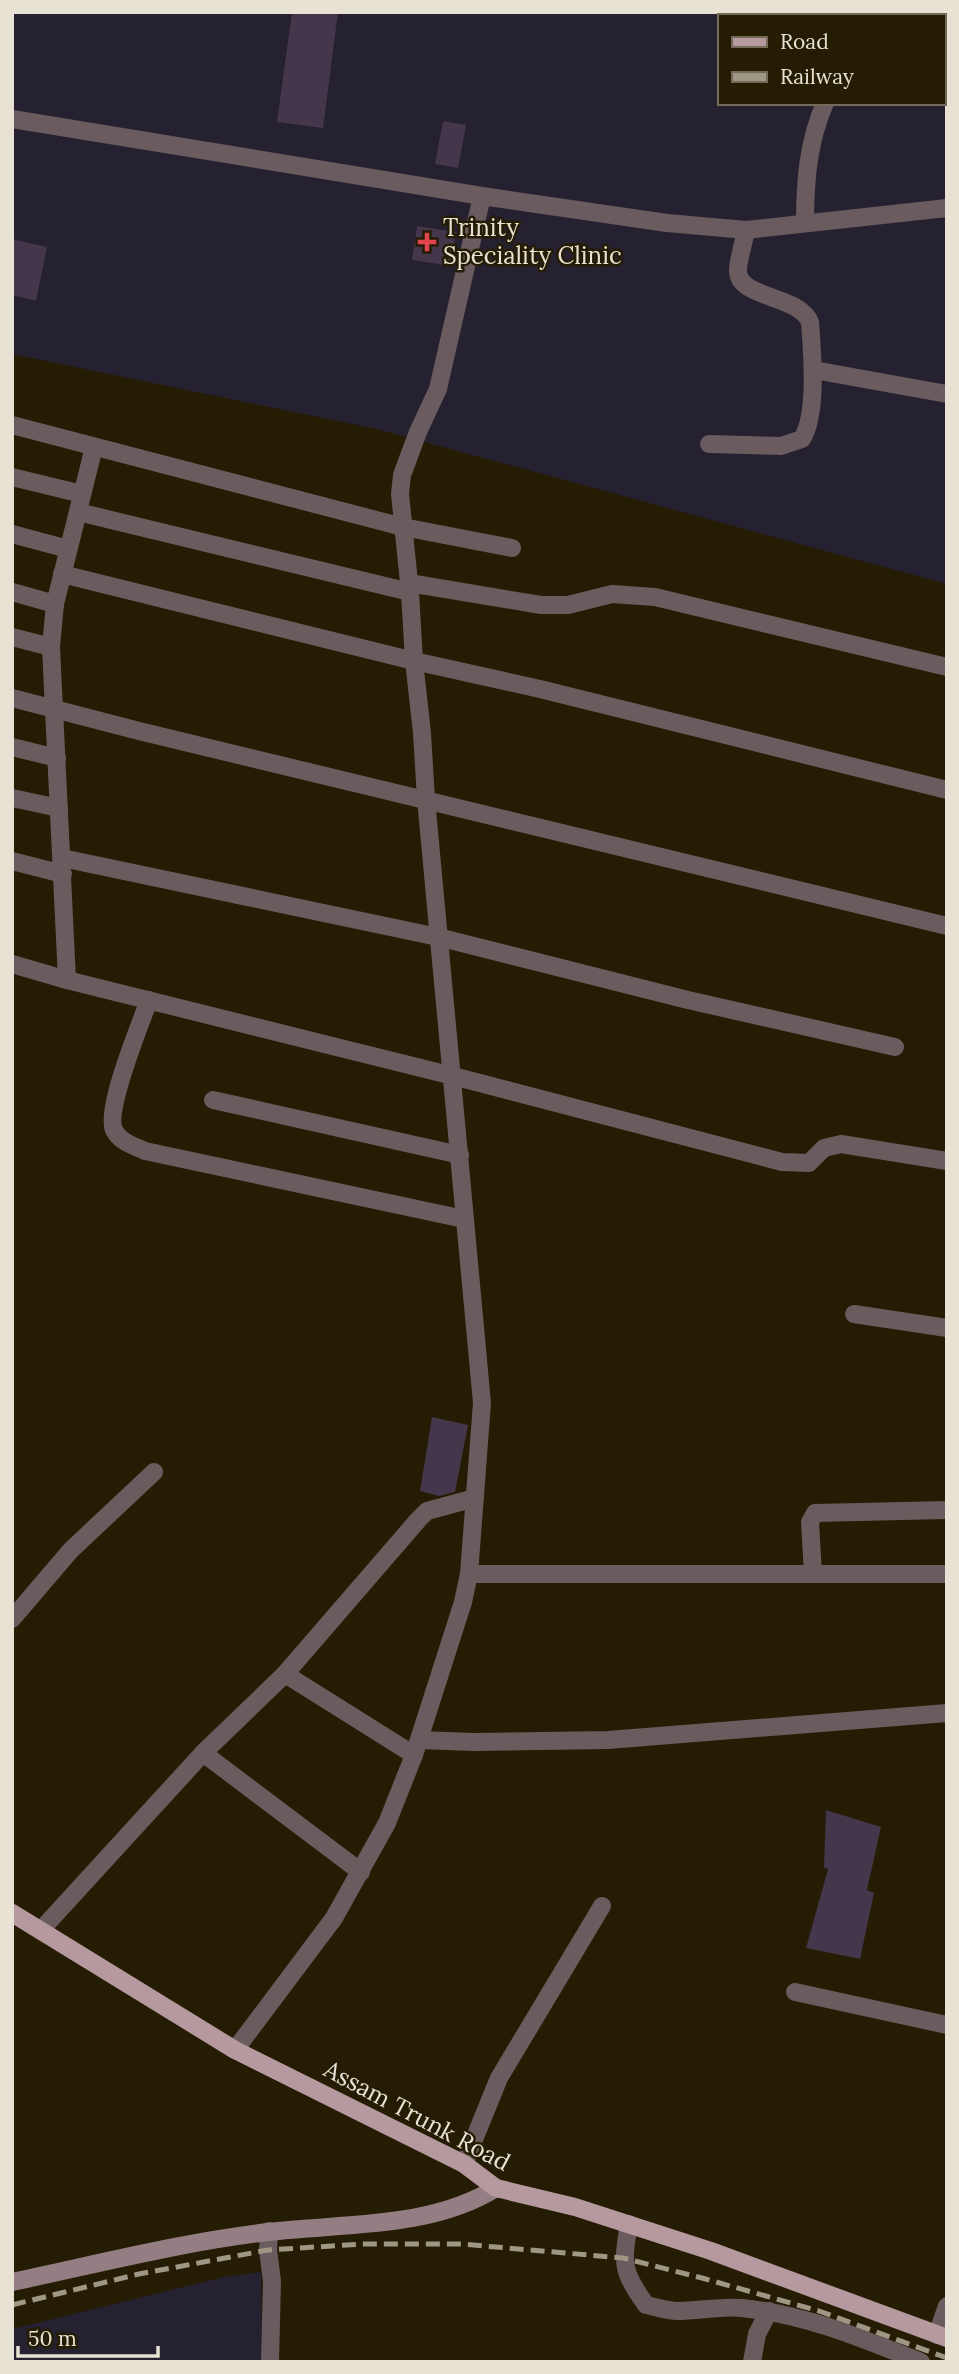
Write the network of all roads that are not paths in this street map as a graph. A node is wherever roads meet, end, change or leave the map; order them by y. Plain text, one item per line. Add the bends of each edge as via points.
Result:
1 (824, 105) edge
2 (12, 119) edge
3 (482, 196) junction
4 (947, 208) edge
5 (805, 223) junction
6 (747, 230) junction
7 (814, 370) junction
8 (947, 394) edge
9 (12, 425) edge
10 (709, 444) dead end
11 (94, 447) junction
12 (12, 477) edge
13 (80, 503) junction
14 (403, 527) junction
15 (12, 534) edge
16 (512, 548) dead end
17 (68, 550) junction
18 (62, 574) junction
19 (410, 587) junction
20 (12, 592) edge
21 (55, 604) junction
22 (12, 637) edge
23 (51, 647) junction
24 (414, 662) junction
25 (947, 667) edge
26 (12, 698) edge
27 (54, 708) junction
28 (12, 747) edge
29 (57, 758) junction
30 (947, 790) edge
31 (12, 798) edge
32 (426, 799) junction
33 (59, 808) junction
34 (12, 861) edge
35 (63, 866) junction
36 (947, 926) edge
37 (438, 937) junction
38 (12, 964) edge
39 (67, 980) junction
40 (149, 1000) junction
41 (895, 1047) dead end
42 (453, 1076) junction
43 (213, 1100) dead end
44 (460, 1155) junction
45 (947, 1161) edge
46 (464, 1219) junction
47 (854, 1314) dead end
48 (947, 1328) edge
49 (154, 1472) dead end
50 (475, 1498) junction
51 (947, 1510) edge
52 (813, 1573) junction
53 (469, 1574) junction
54 (947, 1574) edge
55 (12, 1619) edge
56 (285, 1674) junction
57 (947, 1713) edge
58 (417, 1748) junction
59 (203, 1753) junction
60 (361, 1872) junction
61 (602, 1906) dead end
62 (12, 1913) edge
63 (41, 1930) junction
64 (795, 1992) dead end
65 (947, 2025) edge
66 (235, 2050) junction
67 (464, 2164) junction
68 (496, 2188) junction
69 (629, 2224) junction
70 (269, 2231) junction
71 (12, 2282) edge
72 (947, 2306) edge
73 (769, 2311) junction
74 (942, 2336) edge
75 (270, 2362) edge
76 (752, 2362) edge
77 (921, 2362) edge

1 - 5 street via 809,155
2 - 3 street
3 - 6 street
3 - 14 street via 438,389 402,475
4 - 5 street
5 - 6 street
6 - 7 street via 738,269 740,280 807,315
7 - 8 street
7 - 10 street via 802,439 781,446
9 - 11 street
11 - 13 street
11 - 14 street
12 - 13 street
13 - 17 street
13 - 19 street
14 - 16 street
14 - 19 street
15 - 17 street
17 - 18 street
18 - 21 street
18 - 24 street
19 - 24 street
19 - 25 street via 541,606 568,605 612,594 655,597
20 - 21 street
21 - 23 street
22 - 23 street
23 - 27 street
24 - 30 street
24 - 32 street
26 - 27 street
27 - 29 street
27 - 32 street
28 - 29 street
29 - 33 street
31 - 33 street
32 - 36 street
32 - 37 street
33 - 35 street
34 - 35 street
35 - 37 street
35 - 39 street
37 - 41 street
37 - 42 street
38 - 39 street
39 - 40 street
40 - 42 street
40 - 46 street via 115,1104 113,1127 129,1144
42 - 44 street
42 - 45 street via 782,1161 809,1163 824,1148 841,1144
43 - 44 street
44 - 46 street
46 - 50 street via 482,1403
47 - 48 street
49 - 55 street via 71,1550
50 - 53 street
50 - 56 street via 427,1511
51 - 52 street via 815,1513 810,1522
52 - 53 street
52 - 54 street
53 - 58 street
56 - 58 street
56 - 59 street
57 - 58 street via 608,1740 474,1742
58 - 60 street via 387,1823
59 - 60 street
59 - 63 street
60 - 66 street via 334,1918
61 - 67 street via 499,2078
62 - 63 main road, Assam Trunk Road
63 - 66 main road, Assam Trunk Road
64 - 65 street
66 - 67 main road, Assam Trunk Road
67 - 68 main road, Assam Trunk Road
68 - 69 main road, Assam Trunk Road
68 - 70 main road via 476,2201 417,2217
69 - 73 street via 623,2258 630,2283 646,2305 677,2311 738,2307
69 - 74 main road, Assam Trunk Road
70 - 71 main road
70 - 75 street
72 - 74 street
73 - 76 street via 757,2334
73 - 77 street via 827,2325

